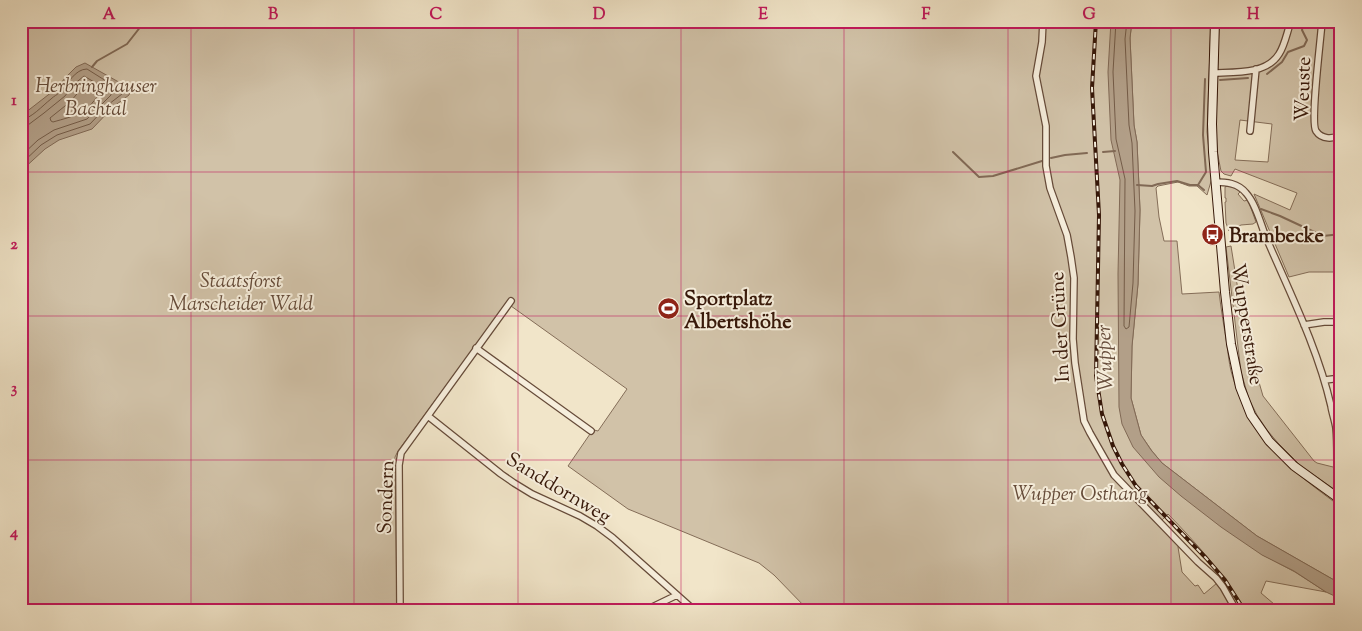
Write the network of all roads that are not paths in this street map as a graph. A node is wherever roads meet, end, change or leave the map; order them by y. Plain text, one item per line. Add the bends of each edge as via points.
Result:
1 (1043, 21) edge
2 (1215, 21) edge
3 (1291, 21) edge
4 (1322, 21) edge
5 (1256, 70) junction
6 (1213, 74) junction
7 (1250, 131) dead end
8 (1341, 135) edge
9 (1215, 182) junction
10 (511, 301) dead end
11 (1341, 322) edge
12 (1304, 325) junction
13 (476, 348) junction
14 (1341, 378) edge
15 (1325, 380) junction
16 (428, 416) junction
17 (1338, 427) edge
18 (591, 431) dead end
19 (1337, 459) dead end
20 (1341, 500) edge
21 (678, 595) junction
22 (400, 610) edge
23 (646, 610) edge
24 (694, 610) edge
25 (1236, 610) edge

1 - 25 street, In der Grüne via 1036,76 1046,126 1046,166 1050,188 1072,257 1073,339 1084,420 1114,475 1216,578
2 - 6 main road, Wupperstraße
3 - 5 street, Weuste via 1280,53
4 - 8 street, Weuste via 1315,128 1324,137
5 - 6 street, Weuste
5 - 7 street
6 - 9 main road, Wupperstraße
9 - 12 street via 1227,182 1247,193
9 - 20 main road, Wupperstraße via 1231,344 1244,399 1260,429 1283,456
10 - 13 street, Sondern
11 - 12 street
12 - 15 street
13 - 16 street, Sondern
13 - 18 street
14 - 15 street
15 - 17 street
16 - 21 street, Sanddornweg via 501,474 532,494 597,526
16 - 22 street, Sondern via 400,458
17 - 19 street
21 - 23 street
21 - 24 street, Sanddornweg

